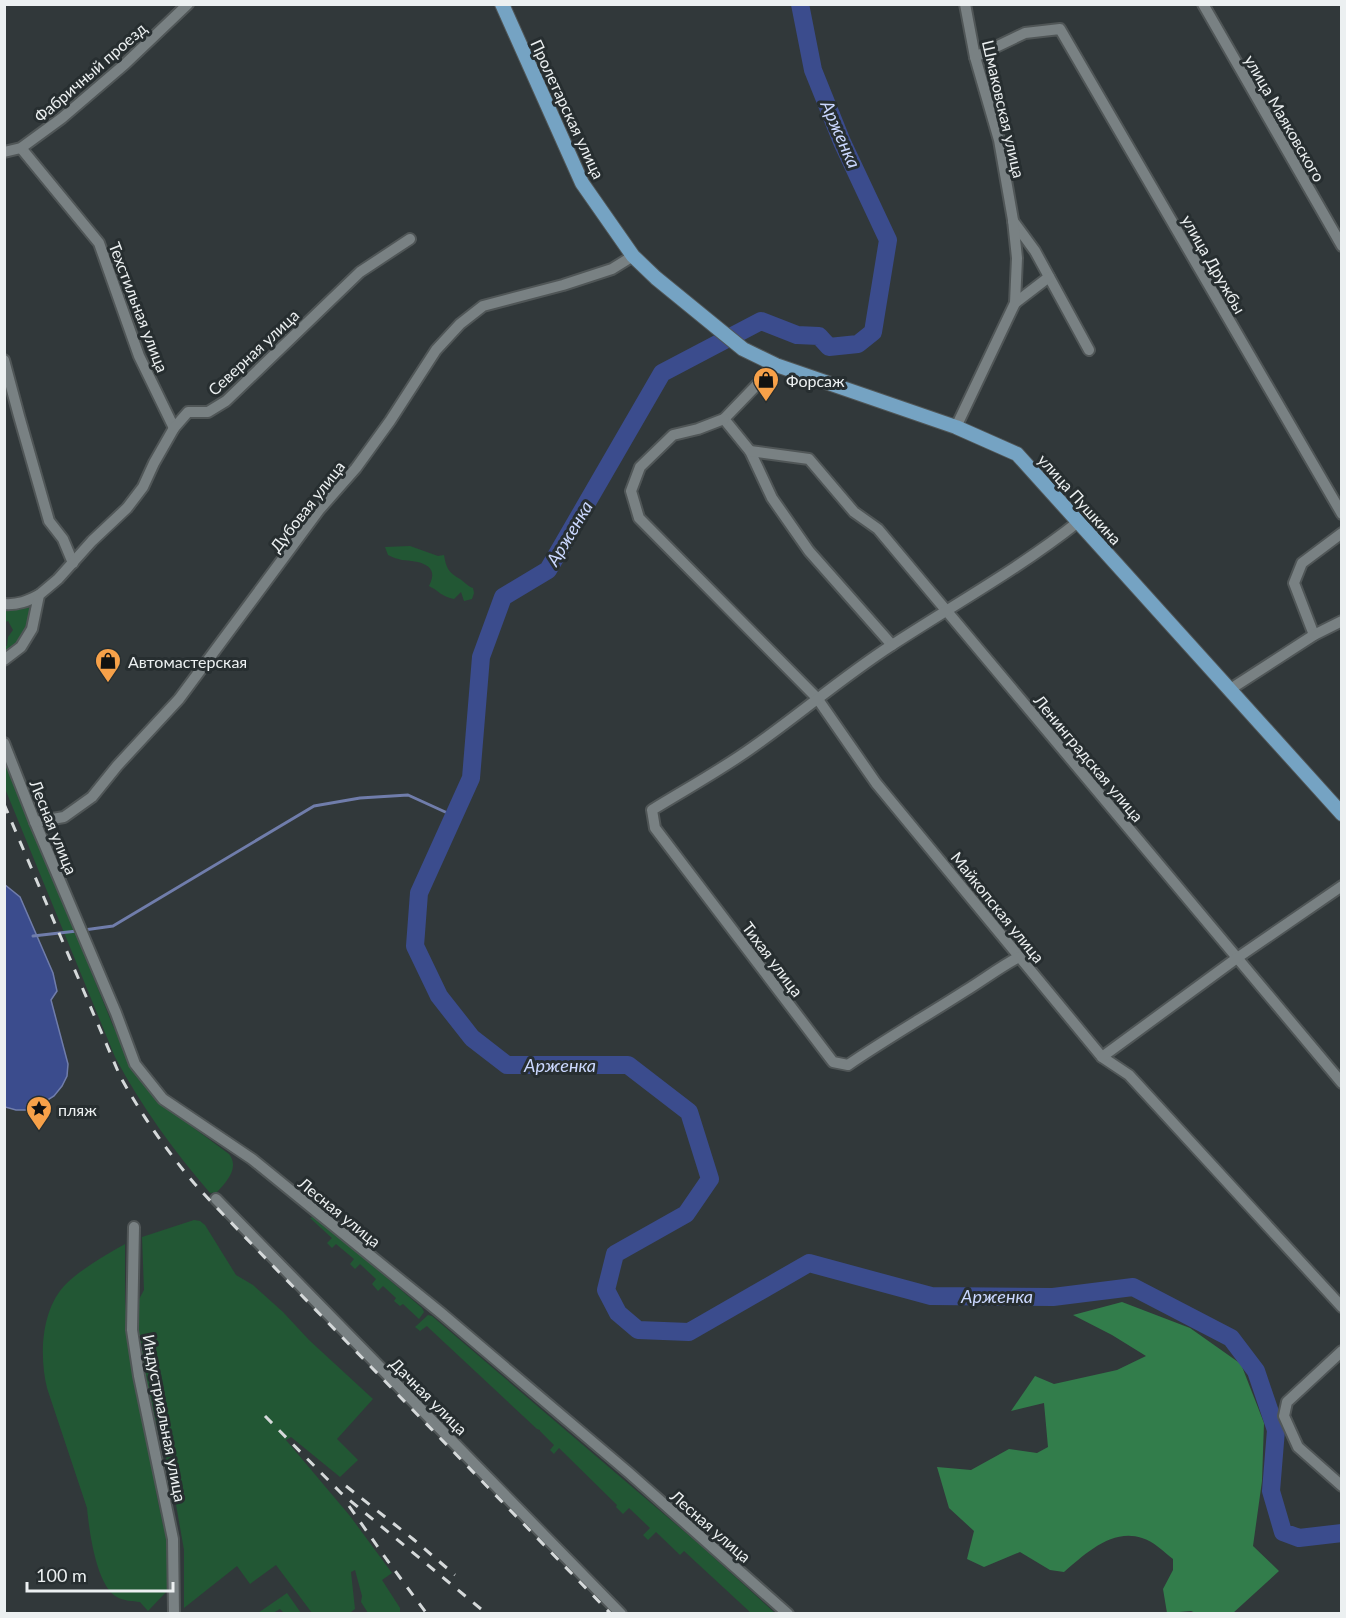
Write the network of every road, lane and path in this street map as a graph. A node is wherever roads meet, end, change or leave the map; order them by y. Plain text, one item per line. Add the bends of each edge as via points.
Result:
1 (188, 4) edge
2 (502, 4) edge
3 (966, 4) edge
4 (1203, 4) edge
5 (975, 57) junction
6 (21, 148) junction
7 (4, 152) edge
8 (1013, 220) junction
9 (410, 239) dead end
10 (1341, 246) edge
11 (633, 256) junction
12 (1049, 277) junction
13 (1015, 303) junction
14 (712, 324) joint
15 (1089, 350) dead end
16 (4, 360) edge
17 (776, 365) junction
18 (724, 419) junction
19 (956, 427) junction
20 (174, 428) junction
21 (750, 451) junction
22 (1341, 514) edge
23 (1078, 522) junction
24 (1341, 533) edge
25 (73, 563) junction
26 (39, 595) junction
27 (4, 604) edge
28 (947, 612) junction
29 (1341, 621) edge
30 (1314, 635) junction
31 (892, 645) junction
32 (4, 660) edge
33 (1229, 690) junction
34 (817, 698) junction
35 (4, 743) edge
36 (1341, 814) edge
37 (35, 822) junction
38 (1341, 886) edge
39 (1019, 957) junction
40 (1237, 958) junction
41 (1102, 1057) junction
42 (1341, 1083) edge
43 (216, 1199) dead end
44 (134, 1227) dead end
45 (1341, 1307) edge
46 (1341, 1351) edge
47 (1341, 1486) edge
48 (174, 1614) edge
49 (621, 1614) edge
50 (788, 1614) edge

1 - 6 street, Фабричный проезд via 125,64
2 - 11 main road, Пролетарская улица via 582,183
3 - 5 street, Шмаковская улица
4 - 10 street, улица Маяковского
5 - 8 street, Шмаковская улица via 999,140
5 - 22 street, улица Дружбы via 1025,33 1060,29
6 - 7 street, Фабричный проезд
6 - 20 street, Техстильная улица via 99,243 139,356
8 - 12 street, Шмаковская улица
8 - 13 street, Шмаковская улица via 1017,258
9 - 20 street, Северная улица via 360,272 226,401 208,412 188,412
11 - 14 main road, Пролетарская улица
11 - 37 street, Дубовая улица via 612,269 483,306 460,324 436,350 370,449 179,699 92,797 64,817
12 - 13 street
12 - 15 street, Шмаковская улица
13 - 19 street, Шмаковская улица
14 - 17 main road, улица Пушкина via 743,349
16 - 25 street via 50,521
17 - 18 street
17 - 19 main road, улица Пушкина
18 - 21 street
18 - 34 street, Майкопская улица via 673,435 640,467 632,491 639,518
19 - 23 main road, улица Пушкина via 1017,454
20 - 25 street, Северная улица via 143,487
21 - 28 street, Ленинградская улица via 809,459 854,512 878,529
21 - 31 street via 772,498 809,551
23 - 28 street
23 - 33 main road, улица Пушкина
24 - 30 street via 1302,563 1294,583
25 - 26 street, Северная улица
26 - 27 street via 15,605
26 - 32 street via 32,629 21,647
28 - 31 street
28 - 40 street, Ленинградская улица
29 - 30 street
30 - 33 street
31 - 34 street
33 - 36 main road, улица Пушкина
34 - 39 street, Майкопская улица via 876,783
34 - 39 street, Тихая улица via 752,748 652,810 655,828 833,1062 848,1065
35 - 37 street, Лесная улица
37 - 50 street, Лесная улица via 135,1064 163,1099 252,1159 441,1313
38 - 40 street
39 - 41 street, Майкопская улица
40 - 41 street
40 - 42 street, Ленинградская улица
41 - 45 street, Майкопская улица via 1130,1075
43 - 49 street, Дачная улица
44 - 48 street, Индустриальная улица via 132,1330 173,1539
46 - 47 street via 1287,1402 1284,1416 1298,1447

